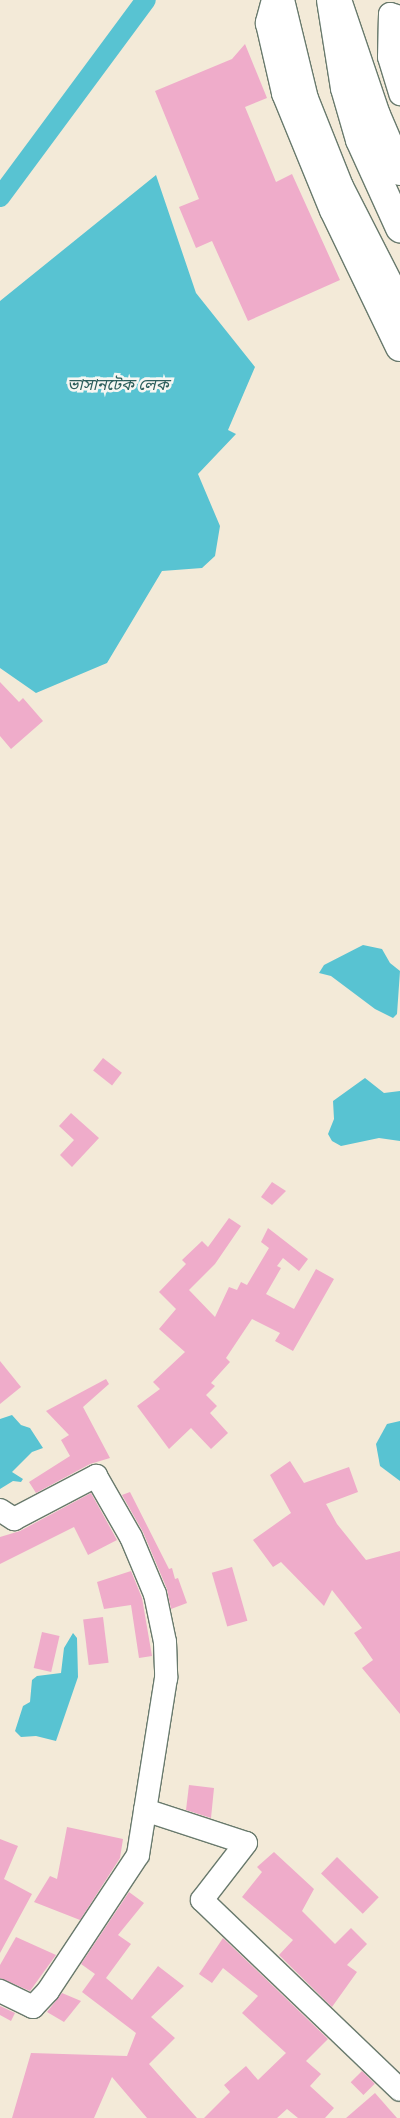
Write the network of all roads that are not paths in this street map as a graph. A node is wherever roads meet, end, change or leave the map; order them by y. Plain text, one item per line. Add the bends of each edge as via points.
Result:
1 (276, 0) edge
2 (280, 0) edge
3 (331, 0) edge
4 (336, 0) edge
5 (393, 10) edge
6 (400, 94) edge
7 (400, 171) edge
8 (400, 228) edge
9 (400, 306) edge
10 (400, 346) edge
11 (0, 1510) edge
12 (145, 1810) junction
13 (0, 1991) edge
14 (400, 2090) edge

1 - 10 main road via 270,22 286,93 334,210
2 - 9 main road via 304,100 338,187
3 - 8 main road via 345,88 360,140
4 - 7 main road via 376,115
5 - 6 street via 389,57
11 - 12 street via 14,1519 96,1476 131,1537 155,1594 165,1642 166,1678
12 - 13 street via 138,1856 48,1992 33,2007
12 - 14 street via 246,1843 202,1900

